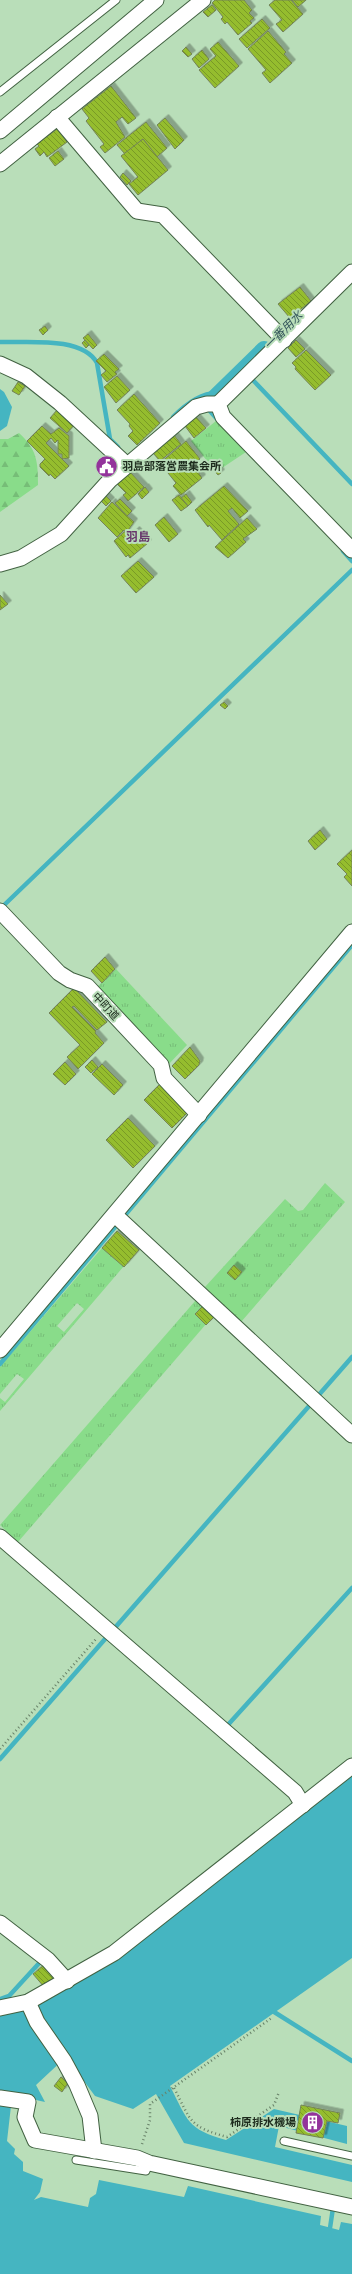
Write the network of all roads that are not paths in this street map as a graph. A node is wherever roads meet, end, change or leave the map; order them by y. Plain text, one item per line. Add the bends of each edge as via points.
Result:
1 (116, 0) edge
2 (156, 0) edge
3 (202, 0) edge
4 (0, 92) edge
5 (60, 121) junction
6 (0, 131) edge
7 (0, 164) edge
8 (352, 272) edge
9 (280, 337) junction
10 (0, 364) edge
11 (218, 404) junction
12 (125, 463) junction
13 (352, 550) edge
14 (0, 564) edge
15 (1, 912) edge
16 (352, 932) edge
17 (199, 1115) junction
18 (119, 1218) junction
19 (0, 1350) edge
20 (352, 1435) edge
21 (0, 1537) edge
22 (352, 1766) edge
23 (303, 1805) junction
24 (0, 1923) edge
25 (66, 1981) junction
26 (28, 2002) junction
27 (0, 2008) edge
28 (0, 2098) edge
29 (284, 2141) dead end
30 (94, 2151) junction
31 (352, 2156) edge
32 (76, 2160) dead end
33 (143, 2160) junction
34 (352, 2207) edge

1 - 4 lane
2 - 6 street
3 - 5 street
5 - 7 street
5 - 9 street via 137,211 163,215
8 - 9 street
9 - 11 street
10 - 12 street via 32,380
11 - 12 street via 196,407
11 - 13 street via 223,417
12 - 14 street via 61,534 21,558
15 - 17 street, 中町道 via 59,973 87,986 161,1065 164,1078
16 - 17 street
17 - 18 street
18 - 19 street
18 - 20 street
21 - 23 street via 295,1792
22 - 23 street
23 - 25 street via 114,1953
24 - 25 street via 48,1960
25 - 26 street
26 - 27 street
26 - 30 street via 64,2061 90,2116
28 - 30 street via 28,2102 25,2116 34,2140
29 - 31 lane
30 - 33 street
32 - 33 lane via 146,2171
33 - 34 street

